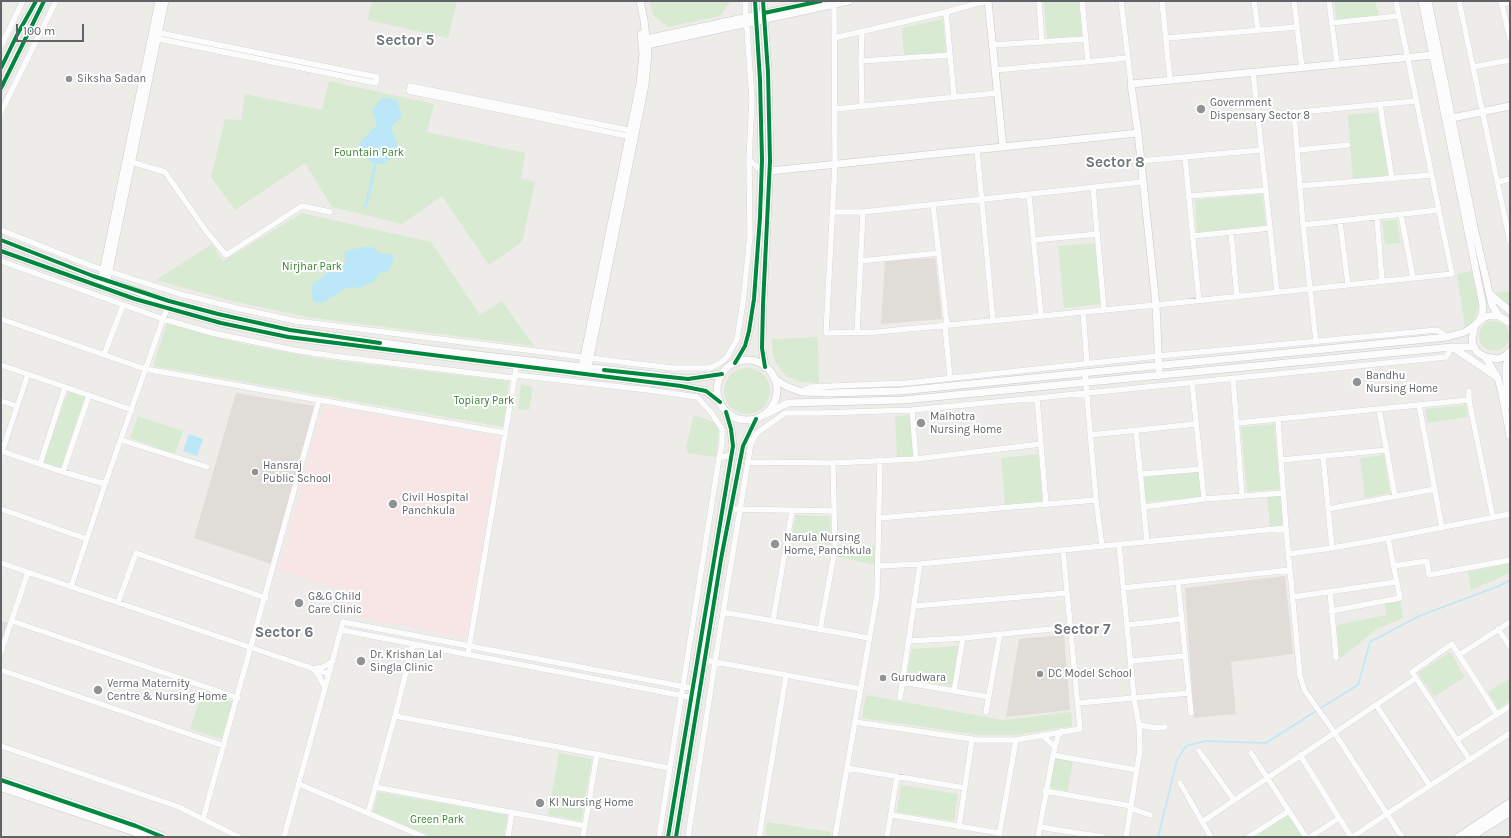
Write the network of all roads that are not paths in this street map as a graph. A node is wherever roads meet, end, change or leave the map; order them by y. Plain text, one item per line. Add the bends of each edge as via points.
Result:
1 (23, 1) edge
2 (36, 1) edge
3 (44, 1) edge
4 (56, 1) edge
5 (159, 1) edge
6 (165, 1) edge
7 (635, 1) edge
8 (640, 1) edge
9 (745, 1) edge
10 (755, 1) edge
11 (763, 1) edge
12 (821, 1) edge
13 (849, 1) edge
14 (987, 1) edge
15 (1039, 1) edge
16 (1082, 1) edge
17 (1121, 1) edge
18 (1162, 1) edge
19 (1254, 1) edge
20 (1294, 1) edge
21 (1329, 1) edge
22 (1396, 1) edge
23 (1422, 1) edge
24 (1428, 1) edge
25 (1459, 1) edge
26 (1502, 2) edge
27 (1510, 2) edge
28 (834, 4) junction
29 (946, 12) junction
30 (764, 16) junction
31 (1399, 16) junction
32 (756, 18) junction
33 (747, 20) junction
34 (1331, 23) junction
35 (1297, 27) junction
36 (1258, 30) junction
37 (862, 31) junction
38 (155, 35) junction
39 (834, 38) junction
40 (1167, 38) junction
41 (1086, 39) junction
42 (1510, 40) edge
43 (644, 42) junction
44 (1042, 43) junction
45 (993, 45) junction
46 (1, 46) edge
47 (950, 55) junction
48 (1433, 55) junction
49 (1407, 57) junction
50 (1128, 58) junction
51 (1510, 60) edge
52 (861, 61) junction
53 (1088, 62) junction
54 (1337, 64) junction
55 (1, 68) edge
56 (1302, 68) junction
57 (1474, 68) junction
58 (995, 70) junction
59 (1253, 72) junction
60 (1170, 80) junction
61 (1131, 84) junction
62 (1, 88) edge
63 (416, 89) dead end
64 (997, 93) junction
65 (954, 97) junction
66 (1416, 101) junction
67 (1380, 104) junction
68 (862, 106) junction
69 (1510, 106) edge
70 (835, 108) junction
71 (1483, 111) junction
72 (1, 112) edge
73 (1294, 112) junction
74 (1257, 116) junction
75 (1452, 118) junction
76 (1138, 133) junction
77 (633, 134) junction
78 (751, 140) junction
79 (1348, 145) dead end
80 (1003, 147) junction
81 (762, 149) junction
82 (977, 150) junction
83 (1261, 150) junction
84 (1298, 150) junction
85 (1185, 157) junction
86 (750, 160) junction
87 (129, 161) junction
88 (1140, 161) junction
89 (835, 164) junction
90 (762, 171) junction
91 (770, 171) junction
92 (1432, 175) junction
93 (1392, 179) junction
94 (1510, 179) edge
95 (1142, 182) junction
96 (1498, 182) junction
97 (1300, 186) junction
98 (1093, 187) junction
99 (1266, 190) junction
100 (1029, 195) junction
101 (1189, 196) junction
102 (982, 199) junction
103 (933, 204) junction
104 (1439, 210) junction
105 (330, 212) dead end
106 (832, 212) junction
107 (863, 212) junction
108 (1401, 215) junction
109 (1377, 218) junction
110 (1340, 222) junction
111 (1303, 225) junction
112 (1270, 228) junction
113 (1, 230) edge
114 (1232, 232) junction
115 (1098, 234) junction
116 (1193, 236) junction
117 (1, 240) edge
118 (1032, 240) junction
119 (1510, 242) edge
120 (46, 248) junction
121 (1, 251) edge
122 (939, 254) junction
123 (42, 256) junction
124 (1, 261) edge
125 (860, 261) junction
126 (106, 270) junction
127 (1413, 278) junction
128 (1382, 281) junction
129 (103, 284) junction
130 (1348, 285) junction
131 (1311, 289) junction
132 (1277, 292) junction
133 (1490, 294) junction
134 (1237, 296) junction
135 (1199, 301) junction
136 (123, 305) junction
137 (1156, 305) junction
138 (166, 308) junction
139 (1104, 310) junction
140 (1510, 311) edge
141 (1083, 312) junction
142 (1041, 316) junction
143 (1499, 316) junction
144 (1, 319) edge
145 (163, 319) junction
146 (993, 321) junction
147 (1477, 323) junction
148 (1510, 323) edge
149 (946, 325) junction
150 (857, 332) junction
151 (1447, 337) junction
152 (1316, 342) junction
153 (1452, 347) junction
154 (1474, 347) junction
155 (1509, 352) edge
156 (104, 355) junction
157 (1158, 356) junction
158 (1485, 357) junction
159 (587, 358) junction
160 (517, 363) junction
161 (735, 363) junction
162 (1087, 364) junction
163 (1, 365) edge
164 (650, 366) junction
165 (1159, 366) junction
166 (765, 367) junction
167 (145, 369) junction
168 (584, 371) junction
169 (1085, 373) junction
170 (28, 374) junction
171 (722, 374) junction
172 (649, 375) junction
173 (1159, 375) junction
174 (515, 377) junction
175 (1497, 377) junction
176 (950, 378) junction
177 (1233, 378) junction
178 (774, 379) junction
179 (1085, 382) junction
180 (1192, 382) junction
181 (1054, 385) junction
182 (65, 387) junction
183 (1469, 391) dead end
184 (802, 392) junction
185 (1086, 393) junction
186 (89, 395) junction
187 (1050, 396) junction
188 (1037, 398) junction
189 (320, 400) junction
190 (1469, 400) junction
191 (1, 401) edge
192 (720, 402) junction
193 (813, 403) junction
194 (1419, 405) junction
195 (1510, 405) edge
196 (17, 406) junction
197 (1379, 409) junction
198 (132, 410) junction
199 (912, 410) junction
200 (726, 412) junction
201 (819, 413) junction
202 (766, 414) junction
203 (756, 419) junction
204 (1278, 419) junction
205 (1237, 423) junction
206 (1196, 424) junction
207 (1136, 430) junction
208 (505, 433) junction
209 (1090, 435) junction
210 (1510, 436) edge
211 (121, 440) junction
212 (1040, 444) junction
213 (1386, 450) junction
214 (2, 451) edge
215 (731, 455) junction
216 (1323, 456) junction
217 (719, 458) junction
218 (916, 459) junction
219 (880, 460) junction
220 (1281, 460) junction
221 (748, 462) junction
222 (833, 463) junction
223 (40, 464) junction
224 (207, 467) dead end
225 (1201, 469) junction
226 (63, 472) junction
227 (1141, 474) junction
228 (105, 484) junction
229 (1435, 489) junction
230 (1283, 493) junction
231 (1242, 496) junction
232 (1395, 496) junction
233 (1204, 499) junction
234 (1096, 500) junction
235 (1046, 504) junction
236 (1144, 507) junction
237 (1, 509) edge
238 (731, 509) junction
239 (1328, 509) junction
240 (740, 510) junction
241 (792, 511) junction
242 (834, 511) junction
243 (1510, 514) edge
244 (879, 518) junction
245 (1493, 518) junction
246 (708, 526) junction
247 (1286, 528) junction
248 (1442, 528) junction
249 (719, 529) junction
250 (1388, 538) junction
251 (88, 539) junction
252 (1147, 542) junction
253 (1119, 544) junction
254 (1102, 546) junction
255 (1332, 548) junction
256 (1063, 550) junction
257 (1288, 554) junction
258 (1510, 560) edge
259 (1, 563) edge
260 (920, 564) junction
261 (878, 566) junction
262 (1394, 566) junction
263 (1290, 570) junction
264 (28, 572) junction
265 (1178, 582) junction
266 (1396, 582) junction
267 (71, 587) junction
268 (1123, 588) junction
269 (1330, 591) junction
270 (1068, 592) junction
271 (1293, 597) junction
272 (266, 598) junction
273 (118, 603) junction
274 (914, 606) junction
275 (1332, 611) junction
276 (723, 612) junction
277 (1182, 619) junction
278 (12, 621) junction
279 (773, 622) junction
280 (1510, 622) edge
281 (1127, 625) junction
282 (1071, 627) junction
283 (1498, 629) junction
284 (341, 630) junction
285 (820, 630) junction
286 (1000, 634) junction
287 (869, 638) junction
288 (963, 638) junction
289 (908, 641) junction
290 (413, 644) junction
291 (470, 646) junction
292 (1510, 647) edge
293 (251, 648) junction
294 (1, 652) edge
295 (468, 654) junction
296 (1459, 655) junction
297 (1185, 656) junction
298 (1336, 658) dead end
299 (333, 660) junction
300 (702, 660) junction
301 (1131, 661) junction
302 (715, 662) junction
303 (314, 669) junction
304 (1, 670) edge
305 (329, 674) junction
306 (786, 676) junction
307 (1416, 678) junction
308 (902, 682) junction
309 (682, 687) junction
310 (325, 689) junction
311 (861, 689) junction
312 (696, 690) junction
313 (954, 690) junction
314 (1189, 693) junction
315 (680, 695) junction
316 (989, 697) junction
317 (238, 698) junction
318 (695, 698) junction
319 (900, 698) dead end
320 (1134, 698) junction
321 (1078, 703) junction
322 (1376, 705) junction
323 (1510, 706) edge
324 (986, 712) dead end
325 (1191, 713) dead end
326 (1497, 714) junction
327 (395, 716) junction
328 (855, 722) junction
329 (1139, 725) junction
330 (1165, 727) dead end
331 (1062, 731) junction
332 (1334, 732) junction
333 (1510, 734) edge
334 (1042, 735) junction
335 (972, 739) junction
336 (1016, 740) junction
337 (1457, 740) junction
338 (1, 746) edge
339 (224, 746) junction
340 (1055, 747) junction
341 (1199, 751) dead end
342 (1251, 753) dead end
343 (597, 754) junction
344 (1300, 755) junction
345 (1053, 756) junction
346 (1470, 760) junction
347 (669, 768) junction
348 (847, 768) junction
349 (1137, 770) junction
350 (897, 776) junction
351 (1267, 777) junction
352 (1, 780) edge
353 (1180, 783) dead end
354 (299, 784) junction
355 (1430, 786) junction
356 (1, 787) edge
357 (375, 787) junction
358 (965, 788) junction
359 (1045, 791) junction
360 (1234, 800) junction
361 (1510, 803) edge
362 (1130, 807) junction
363 (1289, 811) junction
364 (512, 812) junction
365 (1510, 812) edge
366 (368, 813) junction
367 (1386, 814) junction
368 (891, 815) junction
369 (1150, 815) dead end
370 (1339, 818) junction
371 (203, 819) junction
372 (1202, 822) junction
373 (585, 826) junction
374 (959, 827) junction
375 (1040, 827) junction
376 (999, 835) edge
377 (1256, 835) edge
378 (147, 837) edge
379 (163, 837) edge
380 (238, 837) edge
381 (284, 837) edge
382 (424, 837) edge
383 (508, 837) edge
384 (583, 837) edge
385 (659, 837) edge
386 (668, 837) edge
387 (676, 837) edge
388 (688, 837) edge
389 (759, 837) edge
390 (835, 837) edge
391 (888, 837) edge
392 (1038, 837) edge
393 (1103, 837) edge
394 (1126, 837) edge
395 (1211, 837) edge
396 (1248, 837) edge
397 (1306, 837) edge
398 (1310, 837) edge
399 (1351, 837) edge
400 (1402, 837) edge
401 (1459, 837) edge
402 (1470, 837) edge

1 - 46 street
2 - 55 street
3 - 62 street
4 - 72 street
5 - 38 street
6 - 38 street
7 - 43 street
8 - 43 street via 644,20
9 - 33 street
10 - 32 street
11 - 30 street
12 - 30 street
13 - 28 street
14 - 29 street
14 - 45 street
15 - 44 street
16 - 41 street
17 - 50 street
18 - 40 street
19 - 36 street
20 - 35 street
21 - 34 street
22 - 31 street
23 - 48 street
24 - 75 street
25 - 57 street
26 - 27 street
26 - 42 street
28 - 30 street
28 - 39 street
29 - 37 street
29 - 47 street
30 - 32 street
30 - 91 street
31 - 34 street
31 - 49 street
32 - 33 street
32 - 81 street
33 - 43 street
33 - 78 street via 752,99
34 - 54 street
35 - 36 street
35 - 56 street
36 - 40 street
37 - 39 street
37 - 52 street
38 - 38 street via 377,77 376,83
38 - 87 street
39 - 70 street
40 - 60 street
41 - 44 street
41 - 53 street
43 - 77 street via 648,54 645,85
44 - 45 street
45 - 58 street
47 - 52 street
47 - 65 street
48 - 49 street
48 - 147 street via 1483,306 1482,315
49 - 54 street
49 - 66 street
50 - 53 street
50 - 61 street
51 - 57 street
52 - 68 street
53 - 58 street
54 - 56 street
56 - 59 street
57 - 71 street
58 - 64 street
59 - 60 street
59 - 74 street
60 - 61 street
61 - 76 street
63 - 77 street
64 - 65 street
64 - 80 street
65 - 68 street
66 - 67 street
66 - 92 street
67 - 73 street
67 - 93 street
68 - 70 street
69 - 71 street
70 - 89 street
71 - 75 street
71 - 96 street
73 - 74 street
73 - 84 street
74 - 83 street
75 - 133 street
76 - 80 street
76 - 88 street
77 - 159 street
78 - 81 street
78 - 86 street
79 - 84 street
80 - 82 street
81 - 90 street
82 - 89 street
82 - 102 street
83 - 85 street
83 - 99 street
84 - 97 street
85 - 88 street
85 - 101 street
86 - 90 street
86 - 164 street via 750,236 740,328 734,346 727,357 710,368
87 - 105 street via 165,172 226,255 302,206
87 - 126 street
88 - 95 street
89 - 91 street
89 - 106 street
90 - 161 street via 754,299 745,346
91 - 166 street via 763,305 762,348
92 - 93 street
92 - 104 street
93 - 97 street
94 - 96 street
95 - 98 street
95 - 137 street
96 - 119 street
97 - 111 street
98 - 100 street
98 - 115 street
99 - 101 street
99 - 112 street
100 - 102 street
100 - 118 street
101 - 116 street
102 - 103 street
102 - 146 street
103 - 107 street
103 - 122 street
104 - 108 street
104 - 127 street via 1452,274
106 - 107 street
106 - 150 street via 826,333
107 - 125 street
108 - 109 street
108 - 127 street
109 - 110 street
109 - 128 street
110 - 111 street
110 - 130 street
111 - 131 street
112 - 114 street
112 - 132 street
113 - 120 street
114 - 116 street
114 - 134 street
115 - 118 street
115 - 139 street
116 - 135 street
117 - 123 street
118 - 142 street
120 - 123 street
120 - 126 street
121 - 129 street
122 - 125 street
122 - 149 street
123 - 129 street
124 - 136 street
125 - 150 street
126 - 129 street
126 - 159 street via 180,294 296,321
127 - 128 street
128 - 130 street
129 - 138 street
129 - 160 street via 290,330
130 - 131 street
131 - 132 street
131 - 152 street
132 - 134 street
133 - 140 street
133 - 143 street via 1492,305
134 - 135 street
135 - 137 street
136 - 145 street
136 - 156 street
137 - 139 street
137 - 157 street
138 - 145 street
138 - 160 street via 288,338
139 - 141 street
141 - 142 street
141 - 162 street
142 - 146 street
143 - 147 street via 1488,316
143 - 148 street
144 - 156 street
145 - 167 street
145 - 174 street via 212,333 294,350
146 - 149 street
147 - 151 street via 1465,332
147 - 154 street via 1472,336
149 - 150 street
149 - 176 street
151 - 152 street via 1437,330
151 - 165 street
152 - 157 street
153 - 154 street
153 - 173 street
153 - 175 street
153 - 177 street via 1446,358
154 - 158 street
155 - 158 street via 1498,359
155 - 195 street via 1506,378
156 - 167 street
157 - 162 street
157 - 165 street
158 - 175 street
159 - 164 street
159 - 168 street
160 - 168 street
160 - 174 street
161 - 166 street via 750,361
161 - 171 street
162 - 176 street
163 - 170 street
164 - 172 street
165 - 169 street
165 - 173 street
166 - 178 street
167 - 189 street
167 - 198 street
168 - 172 street
168 - 192 street via 706,390
169 - 179 street
169 - 184 street via 900,391
170 - 182 street
170 - 196 street
171 - 172 street via 688,379
171 - 192 street via 717,388
173 - 179 street
174 - 208 street
174 - 217 street via 697,397 710,410 722,429
175 - 210 street
176 - 184 street via 907,383 811,386
177 - 180 street
177 - 205 street
178 - 184 street via 788,388
178 - 202 street via 776,394
179 - 181 street
179 - 185 street
180 - 185 street
180 - 206 street
181 - 187 street
181 - 193 street via 903,400
182 - 186 street
182 - 223 street
183 - 190 street
185 - 187 street
185 - 209 street
186 - 198 street
186 - 226 street
187 - 188 street
188 - 199 street
188 - 212 street
189 - 208 street
189 - 272 street
190 - 194 street
190 - 245 street
191 - 196 street
192 - 200 street
193 - 201 street
193 - 202 street via 788,403
194 - 197 street
194 - 229 street
196 - 214 street
197 - 204 street
197 - 213 street
198 - 211 street
199 - 201 street
199 - 218 street
200 - 203 street via 743,420
200 - 215 street via 733,446
201 - 221 street via 785,413 775,419 757,433
202 - 203 street
203 - 238 street via 743,446
204 - 205 street
204 - 220 street
205 - 231 street
206 - 207 street
206 - 225 street
207 - 209 street
207 - 227 street
208 - 291 street
209 - 234 street
211 - 224 street
211 - 228 street
212 - 218 street
212 - 235 street
213 - 216 street
213 - 232 street
214 - 223 street
215 - 217 street
215 - 249 street
216 - 220 street
216 - 239 street
217 - 246 street
218 - 219 street
219 - 222 street
219 - 244 street
220 - 230 street
221 - 222 street
221 - 240 street
222 - 242 street
223 - 226 street
225 - 227 street
225 - 233 street
226 - 228 street
227 - 236 street
228 - 251 street
229 - 232 street
229 - 248 street
230 - 231 street
230 - 247 street
231 - 233 street
232 - 239 street
233 - 236 street
234 - 235 street
234 - 254 street
235 - 244 street
236 - 252 street
237 - 251 street
238 - 240 street
238 - 300 street
239 - 255 street
240 - 241 street
240 - 276 street
241 - 242 street
241 - 279 street
242 - 285 street via 835,549
243 - 245 street
244 - 261 street
245 - 248 street
246 - 249 street
246 - 309 street
247 - 252 street
247 - 257 street
248 - 250 street
249 - 300 street
250 - 255 street
250 - 262 street
251 - 267 street
252 - 253 street
253 - 254 street
253 - 268 street
254 - 256 street
255 - 257 street
256 - 260 street
256 - 270 street
257 - 263 street
258 - 262 street via 1429,575 1427,561
259 - 264 street
260 - 261 street
260 - 274 street
261 - 287 street via 877,595
262 - 266 street
263 - 265 street
263 - 271 street
264 - 267 street
264 - 278 street
265 - 268 street
265 - 277 street
266 - 269 street
266 - 275 street via 1400,598
267 - 273 street
268 - 281 street
269 - 271 street
269 - 275 street
270 - 274 street
270 - 282 street
271 - 332 street via 1300,676 1305,691
272 - 273 street via 136,553
272 - 293 street
273 - 293 street
274 - 289 street
275 - 298 street
276 - 279 street
276 - 302 street
277 - 281 street
277 - 297 street
278 - 294 street
278 - 317 street
279 - 285 street
280 - 283 street
281 - 301 street
282 - 286 street
282 - 321 street
283 - 292 street
283 - 296 street
284 - 290 street
284 - 291 street via 344,622
284 - 299 street
285 - 287 street
286 - 288 street
286 - 316 street
287 - 311 street
288 - 289 street
288 - 313 street
289 - 308 street
290 - 295 street
290 - 327 street
291 - 295 street
291 - 309 street
293 - 303 street
293 - 317 street
295 - 315 street
296 - 307 street via 1452,644 1412,672
296 - 326 street
297 - 301 street
297 - 314 street
299 - 303 street via 323,667
299 - 305 street
300 - 302 street
300 - 312 street
301 - 320 street
302 - 306 street
302 - 388 street
303 - 305 street
303 - 310 street
304 - 339 street
305 - 310 street
306 - 311 street
306 - 389 street
307 - 322 street
307 - 337 street
308 - 313 street
308 - 319 street
309 - 312 street
309 - 315 street
310 - 354 street
311 - 328 street
312 - 318 street
313 - 316 street
314 - 320 street
314 - 325 street
315 - 318 street
315 - 347 street
316 - 324 street
317 - 339 street
318 - 386 street
318 - 387 street
320 - 321 street
320 - 329 street
321 - 331 street via 1080,729
322 - 332 street
322 - 355 street
323 - 326 street
326 - 337 street
327 - 343 street
327 - 357 street
328 - 335 street
328 - 348 street
329 - 330 street
329 - 349 street via 1140,750
331 - 334 street
331 - 340 street
332 - 344 street
332 - 367 street
333 - 346 street
334 - 336 street
334 - 340 street
335 - 336 street
335 - 358 street
336 - 376 street
337 - 346 street
338 - 371 street via 179,807
339 - 371 street
340 - 345 street
341 - 360 street
342 - 351 street
343 - 347 street
343 - 373 street
344 - 351 street
344 - 370 street
345 - 349 street
345 - 359 street
346 - 355 street
347 - 385 street
348 - 350 street
348 - 390 street
349 - 362 street
350 - 358 street
350 - 368 street
351 - 360 street
351 - 363 street
352 - 379 main road
353 - 372 street
354 - 366 street
354 - 381 street
355 - 367 street
356 - 378 main road
357 - 364 street
357 - 366 street
358 - 374 street
359 - 362 street
359 - 375 street
360 - 372 street
361 - 401 main road
362 - 369 street
362 - 394 street
363 - 377 street
363 - 397 street
364 - 373 street
364 - 383 street
365 - 402 main road
366 - 382 street
367 - 399 street
367 - 400 street
368 - 374 street
368 - 391 street
370 - 398 street
370 - 399 street
371 - 380 street
372 - 395 street
373 - 384 street
374 - 376 street
375 - 392 street
375 - 393 street
377 - 396 street

